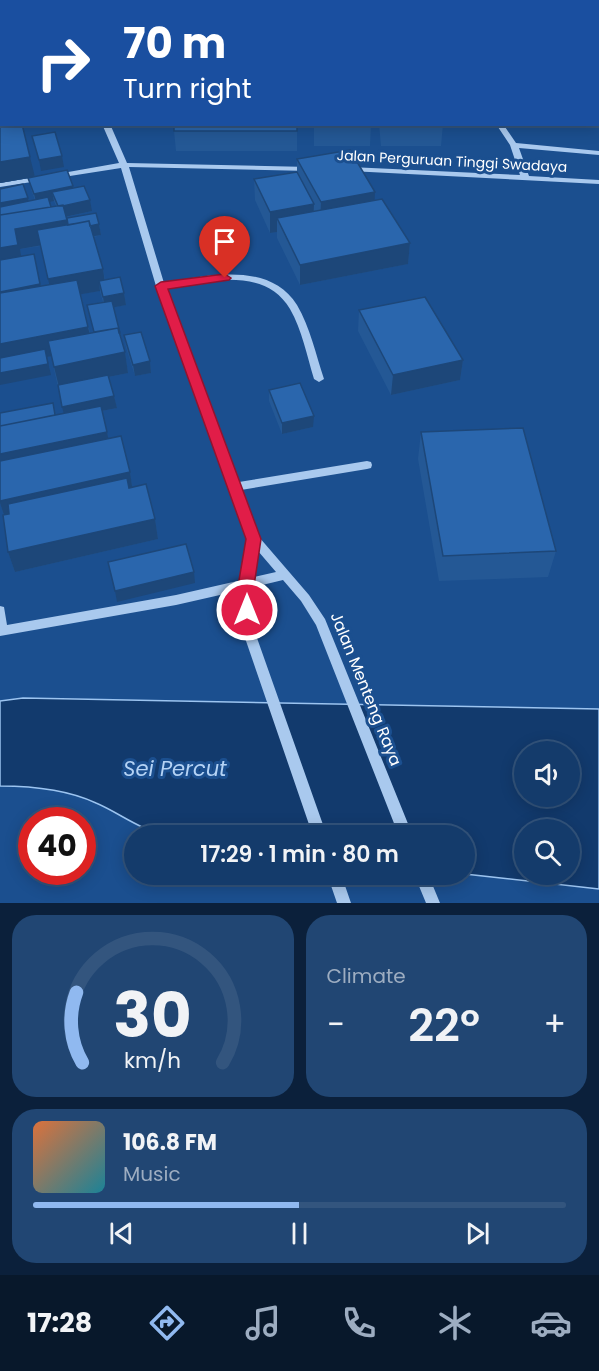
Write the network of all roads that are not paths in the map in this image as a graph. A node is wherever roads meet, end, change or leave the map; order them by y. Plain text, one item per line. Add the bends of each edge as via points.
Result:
1 (107, 126) edge
2 (500, 126) edge
3 (514, 145) junction
4 (599, 153) edge
5 (124, 165) junction
6 (321, 169) edge
7 (344, 169) edge
8 (525, 177) junction
9 (599, 182) edge
10 (0, 185) edge
11 (161, 286) junction
12 (319, 379) dead end
13 (367, 465) dead end
14 (236, 487) junction
15 (254, 539) junction
16 (286, 575) junction
17 (246, 586) junction
18 (0, 611) edge
19 (1, 631) edge
20 (316, 825) edge
21 (402, 825) edge
22 (338, 885) edge
23 (426, 885) edge
24 (344, 903) edge
25 (433, 903) edge

1 - 5 street, Jalan Menteng Raya
2 - 3 street
3 - 4 street
3 - 8 street
5 - 6 street, Jalan Perguruan Tinggi Swadaya
5 - 10 street, Jalan Perguruan Tinggi Swadaya
5 - 11 street, Jalan Menteng Raya
7 - 8 street, Jalan Perguruan Tinggi Swadaya
8 - 9 street, Jalan Perguruan Tinggi Swadaya
11 - 12 street via 240,277 260,281 278,291 291,304
11 - 14 street, Jalan Menteng Raya
13 - 14 street
14 - 15 street, Jalan Menteng Raya
15 - 16 street, Jalan Menteng Raya
15 - 17 street, Jalan Menteng Raya
16 - 17 street
16 - 21 street, Jalan Menteng Raya via 321,623
17 - 19 street
17 - 20 street, Jalan Menteng Raya via 251,638
18 - 19 street
22 - 24 street
23 - 25 street

